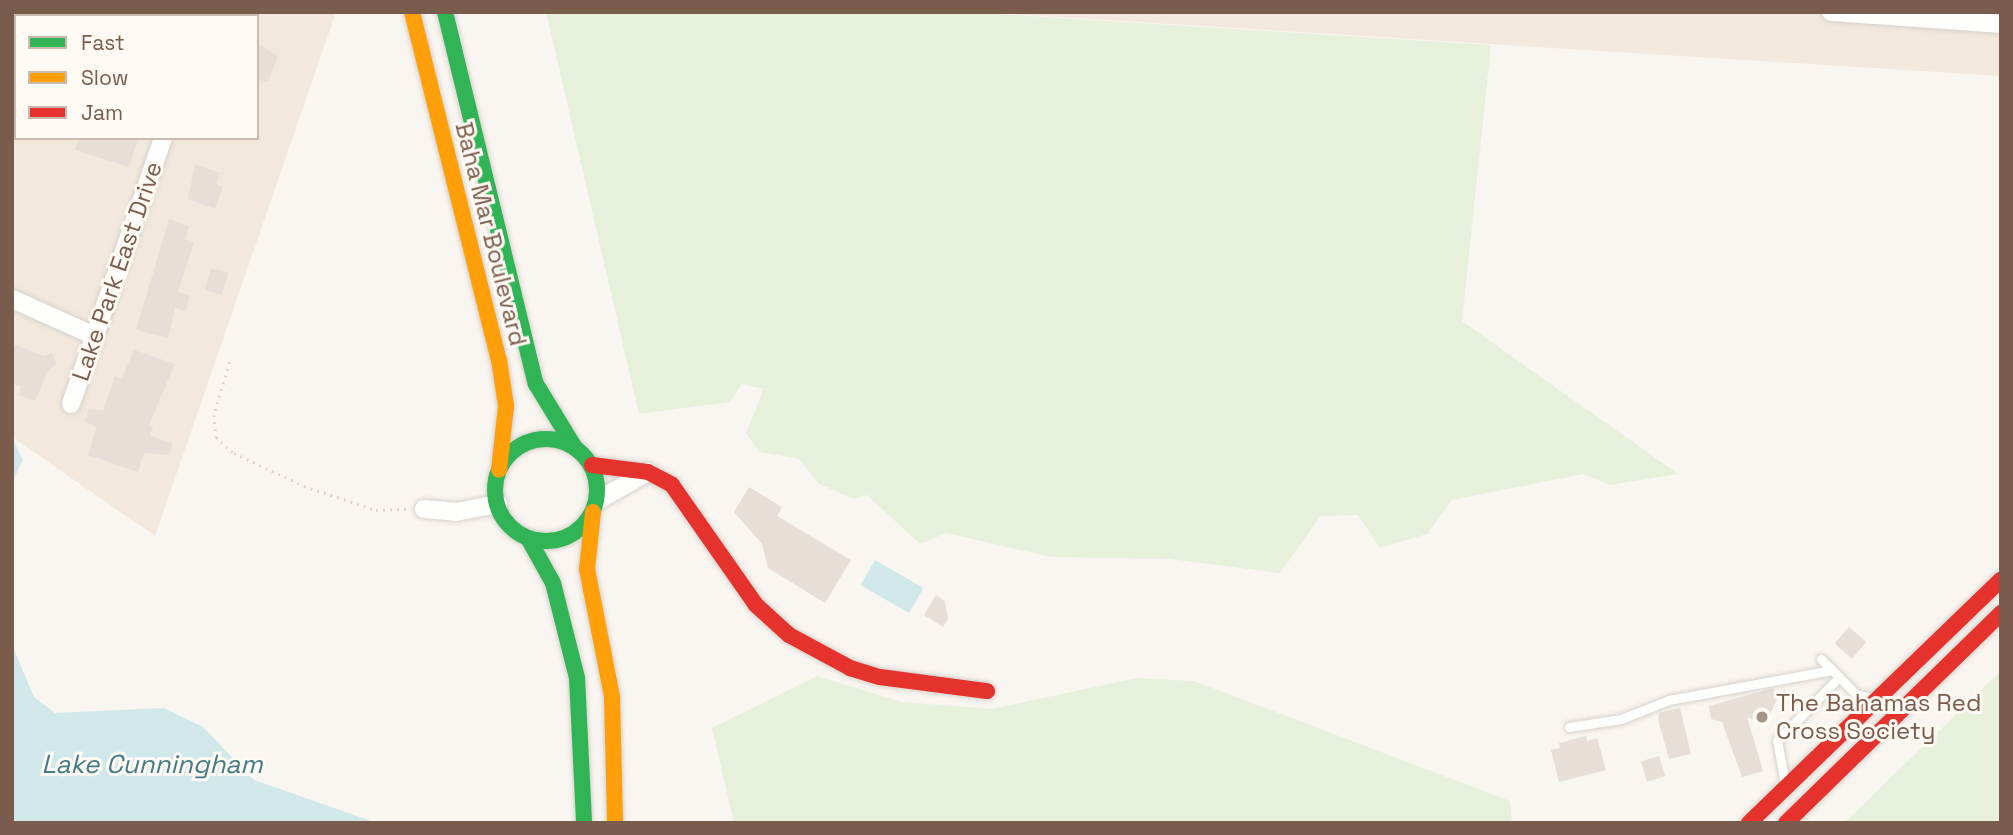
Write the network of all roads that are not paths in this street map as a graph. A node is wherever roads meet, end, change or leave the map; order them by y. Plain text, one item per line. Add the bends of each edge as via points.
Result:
1 (412, 12) edge
2 (445, 12) edge
3 (1831, 12) edge
4 (1858, 13) edge
5 (2001, 24) edge
6 (162, 140) edge
7 (12, 299) edge
8 (95, 336) junction
9 (71, 404) dead end
10 (575, 447) junction
11 (592, 465) junction
12 (499, 470) junction
13 (648, 471) junction
14 (498, 504) junction
15 (595, 507) junction
16 (424, 509) road end
17 (528, 537) junction
18 (2001, 580) edge
19 (2001, 613) edge
20 (1821, 659) dead end
21 (1836, 673) junction
22 (987, 691) dead end
23 (1878, 698) junction
24 (1569, 727) dead end
25 (1786, 787) junction
26 (584, 823) edge
27 (615, 823) edge
28 (1749, 823) edge
29 (1786, 823) edge

1 - 12 main road, Baha Mar Boulevard via 499,360 506,405
2 - 10 main road, Baha Mar Boulevard via 536,384
3 - 4 street
4 - 5 street
6 - 8 street, Lake Park East Drive
7 - 8 street
8 - 9 street, Lake Park East Drive
10 - 11 main road
10 - 12 main road via 554,439 532,441 512,452
11 - 13 main road
11 - 15 main road
12 - 14 main road
13 - 15 street
13 - 22 main road via 684,497 728,569 756,605 789,635 850,668 880,677
14 - 16 street via 456,512
14 - 17 main road via 506,522
15 - 17 main road via 565,537
15 - 27 main road via 587,569 612,698
17 - 26 main road via 554,583 577,678
18 - 23 main road
19 - 29 main road
20 - 21 lane
21 - 23 lane via 1857,695
21 - 24 lane via 1669,700 1621,719
21 - 25 lane via 1777,741
23 - 25 main road
25 - 28 main road

